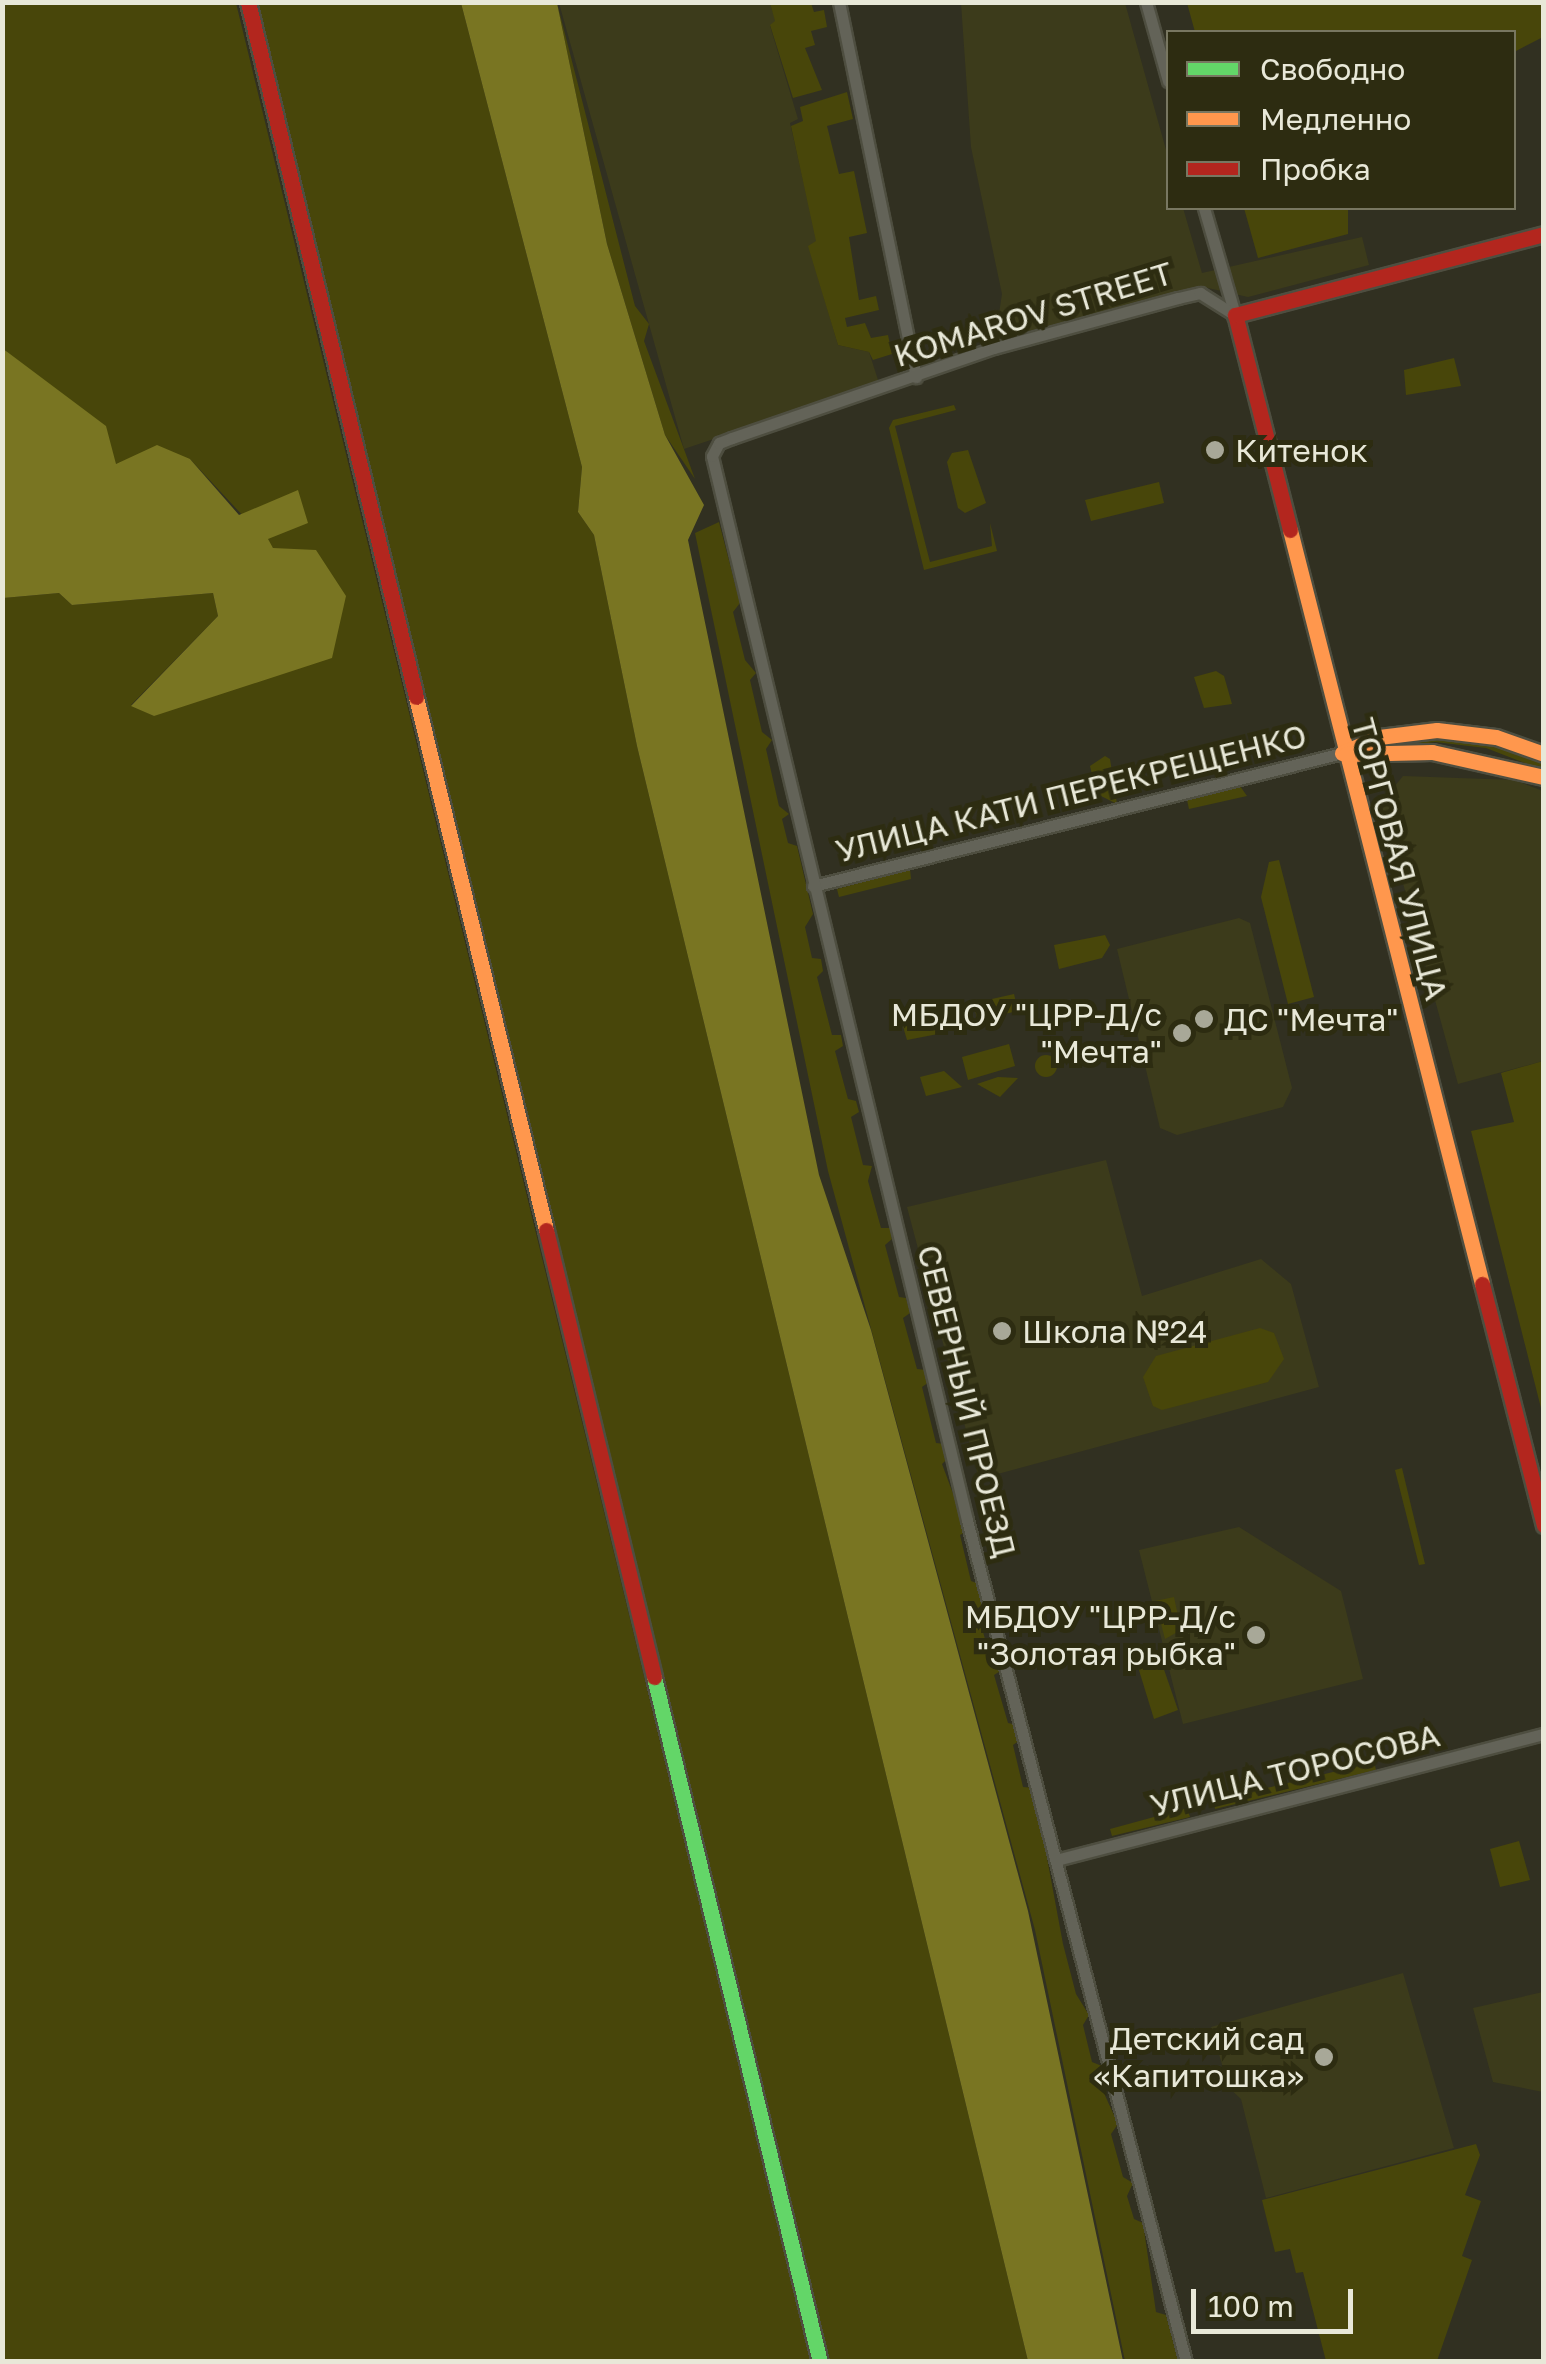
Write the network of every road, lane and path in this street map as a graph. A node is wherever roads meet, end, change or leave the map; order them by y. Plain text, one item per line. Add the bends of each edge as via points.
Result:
1 (248, 2) edge
2 (839, 2) edge
3 (1146, 2) edge
4 (1166, 74) edge
5 (1205, 210) edge
6 (1544, 234) edge
7 (1234, 315) junction
8 (916, 377) junction
9 (712, 450) joint
10 (1342, 754) junction
11 (1544, 754) edge
12 (1544, 777) edge
13 (813, 886) junction
14 (1544, 1524) edge
15 (1544, 1734) edge
16 (1060, 1859) junction
17 (820, 2362) edge
18 (1186, 2362) edge

1 - 17 main road
2 - 8 street
3 - 4 street
5 - 7 street, ТОРГОВАЯ УЛИЦА
6 - 7 main road
7 - 8 street, KOMAROV STREET via 1200,293 994,348
7 - 10 main road, ТОРГОВАЯ УЛИЦА
8 - 9 street, KOMAROV STREET
9 - 13 street, СЕВЕРНЫЙ ПРОЕЗД
10 - 11 main road, УЛИЦА КАТИ ПЕРЕКРЕЩЕНКО via 1379,737 1437,730 1496,738
10 - 12 main road, УЛИЦА КАТИ ПЕРЕКРЕЩЕНКО via 1432,752
10 - 13 street, УЛИЦА КАТИ ПЕРЕКРЕЩЕНКО
10 - 14 main road, ТОРГОВАЯ УЛИЦА
13 - 16 street, СЕВЕРНЫЙ ПРОЕЗД via 969,1528
15 - 16 street, УЛИЦА ТОРОСОВА
16 - 18 street, СЕВЕРНЫЙ ПРОЕЗД

